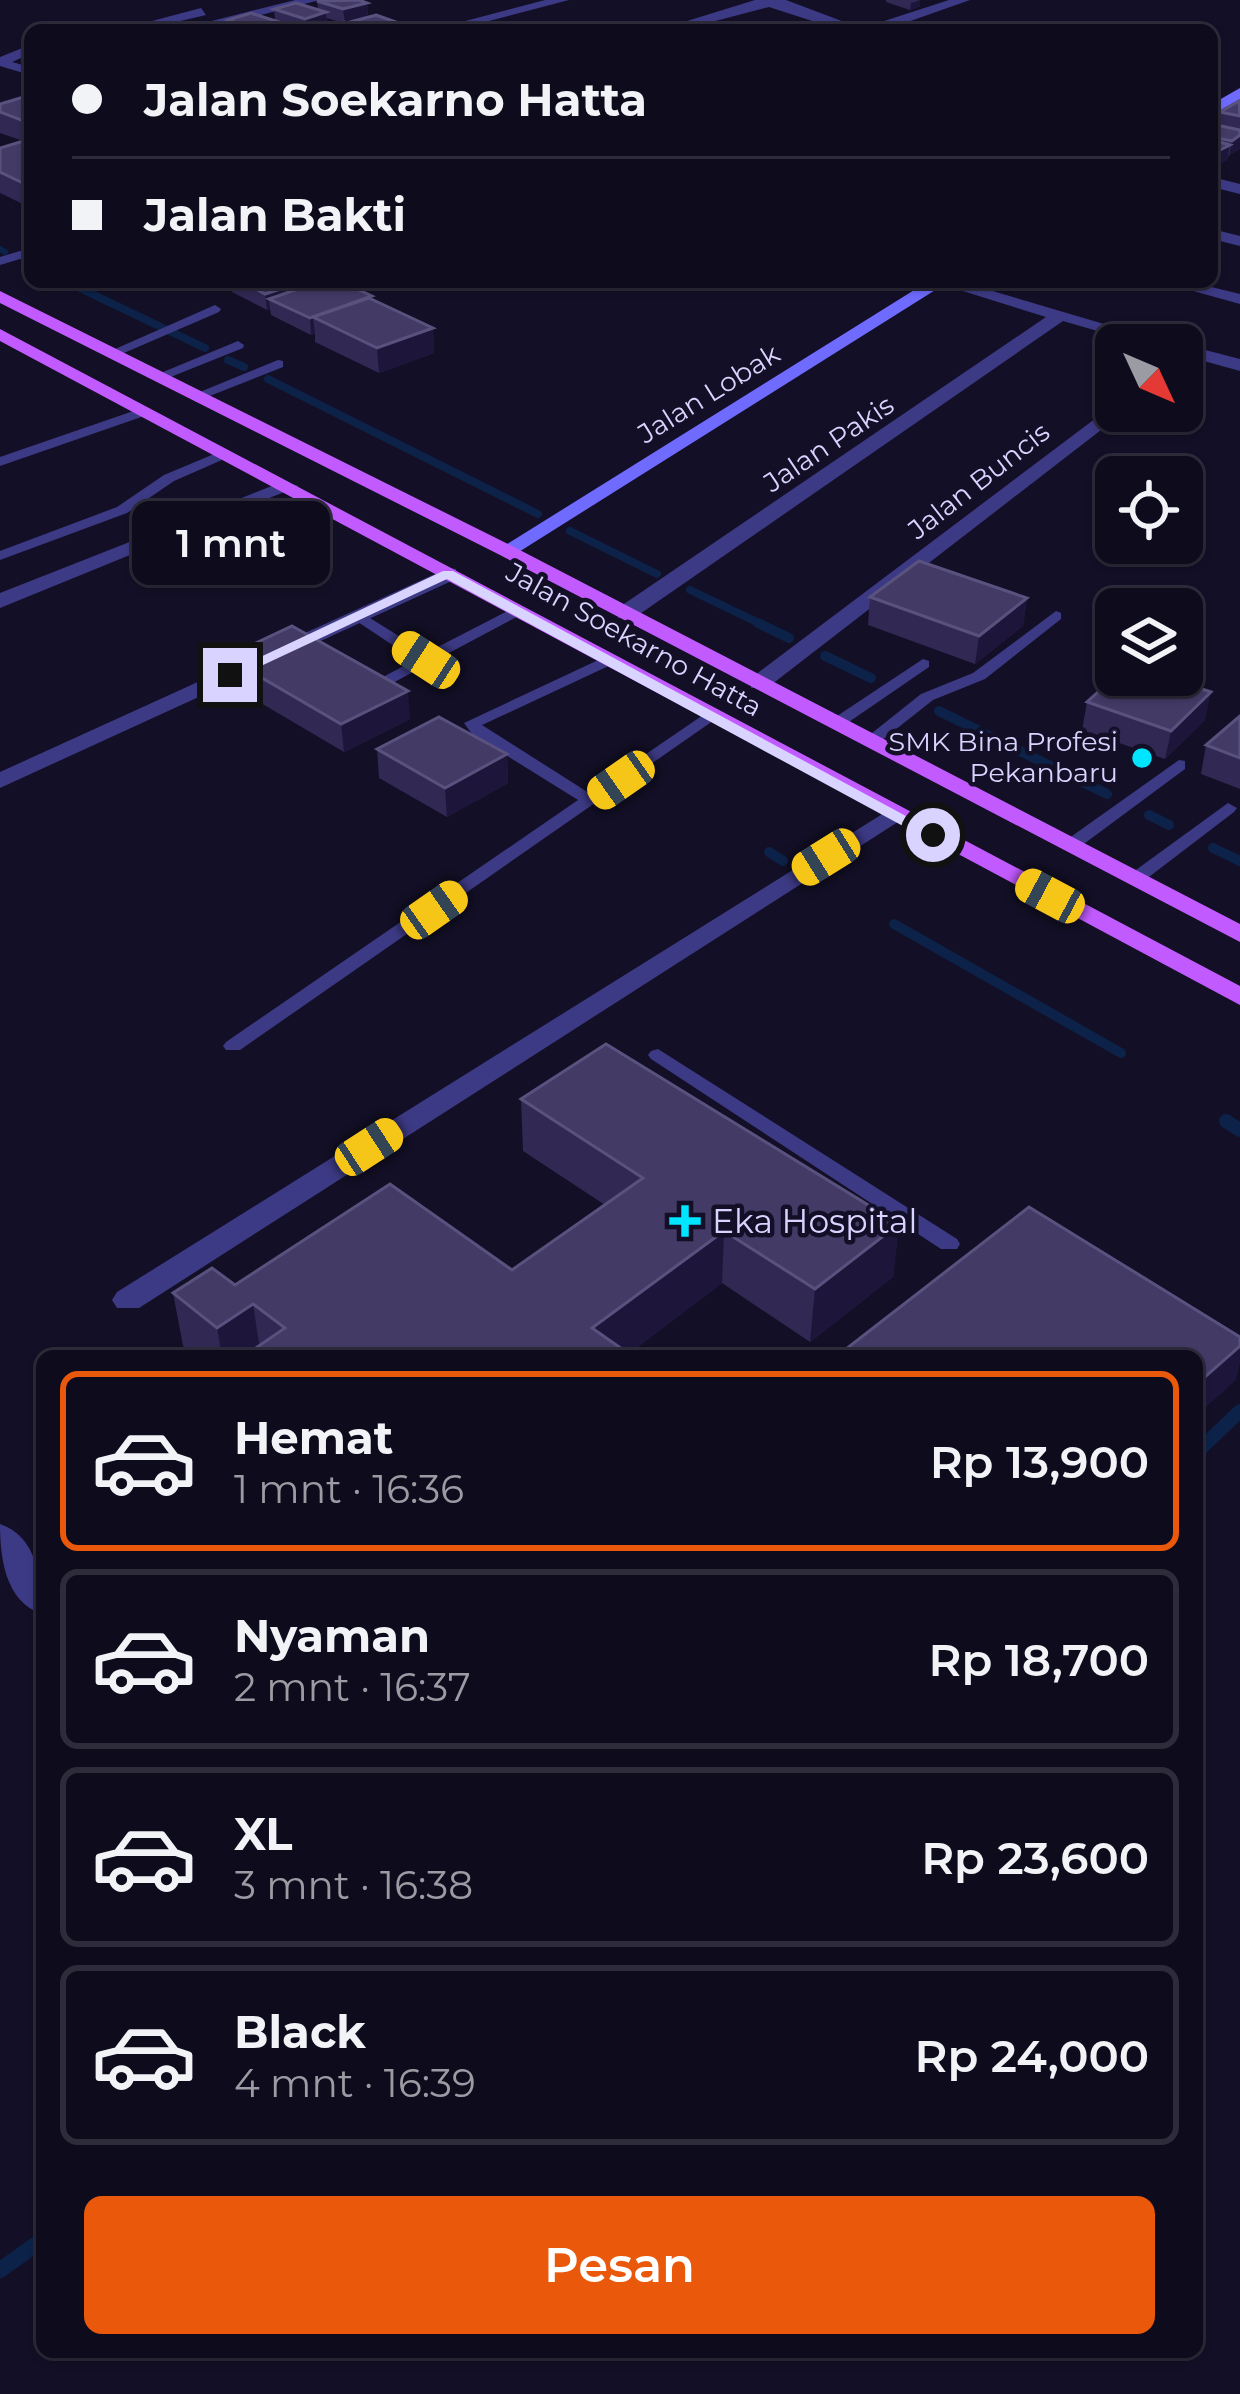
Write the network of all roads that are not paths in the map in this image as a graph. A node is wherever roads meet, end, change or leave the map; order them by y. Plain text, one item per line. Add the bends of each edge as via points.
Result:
1 (254, 0) edge
2 (313, 0) edge
3 (562, 0) edge
4 (963, 0) edge
5 (770, 1) edge
6 (151, 24) edge
7 (209, 24) edge
8 (463, 24) edge
9 (687, 24) edge
10 (830, 24) edge
11 (885, 24) edge
12 (24, 51) edge
13 (1, 69) edge
14 (931, 288) edge
15 (962, 288) edge
16 (1195, 288) edge
17 (0, 296) edge
18 (1240, 299) edge
19 (215, 309) dead end
20 (1059, 316) junction
21 (1095, 326) edge
22 (0, 334) edge
23 (238, 345) dead end
24 (112, 353) junction
25 (1203, 357) edge
26 (278, 364) dead end
27 (1240, 365) edge
28 (158, 377) junction
29 (197, 396) junction
30 (145, 411) junction
31 (1095, 425) edge
32 (226, 453) junction
33 (0, 463) edge
34 (289, 486) junction
35 (507, 551) junction
36 (0, 556) edge
37 (448, 574) junction
38 (0, 601) edge
39 (519, 610) junction
40 (626, 613) junction
41 (357, 616) junction
42 (1056, 616) dead end
43 (609, 659) junction
44 (426, 660) junction
45 (923, 664) dead end
46 (387, 681) edge
47 (759, 683) junction
48 (712, 716) junction
49 (837, 723) junction
50 (870, 740) junction
51 (1179, 765) dead end
52 (0, 781) edge
53 (591, 801) junction
54 (1228, 808) dead end
55 (892, 814) junction
56 (1071, 845) junction
57 (1135, 879) junction
58 (1240, 934) edge
59 (1240, 998) edge
60 (233, 1046) dead end
61 (658, 1055) dead end
62 (949, 1244) dead end
63 (128, 1300) dead end
64 (0, 1538) edge
65 (36, 1591) edge

1 - 6 street
2 - 7 street
3 - 8 street
4 - 11 street
5 - 9 street
5 - 10 street
12 - 13 street via 6,57
14 - 35 main road, Jalan Lobak
15 - 20 street
16 - 18 street
17 - 24 main road, Jalan Soekarno Hatta
19 - 24 lane
20 - 21 street
20 - 40 street, Jalan Pakis
22 - 30 main road, Jalan Soekarno Hatta
23 - 28 lane
24 - 28 main road, Jalan Soekarno Hatta
25 - 27 street
26 - 29 lane
28 - 29 main road, Jalan Soekarno Hatta
29 - 35 main road, Jalan Soekarno Hatta
30 - 32 main road, Jalan Soekarno Hatta
30 - 33 lane
31 - 47 street, Jalan Buncis
32 - 34 main road, Jalan Soekarno Hatta
32 - 36 lane via 122,510
34 - 37 main road, Jalan Soekarno Hatta
34 - 38 street
35 - 40 main road, Jalan Soekarno Hatta
37 - 39 main road, Jalan Soekarno Hatta
37 - 41 street
39 - 43 main road, Jalan Soekarno Hatta
39 - 44 lane
40 - 47 main road, Jalan Soekarno Hatta
41 - 44 lane
41 - 52 street
42 - 50 lane via 979,676 927,697
43 - 48 main road, Jalan Soekarno Hatta
43 - 53 lane via 472,723
44 - 46 lane
45 - 49 lane
47 - 49 main road, Jalan Soekarno Hatta
48 - 53 lane
48 - 55 main road, Jalan Soekarno Hatta
49 - 50 main road, Jalan Soekarno Hatta
50 - 56 main road, Jalan Soekarno Hatta
51 - 56 lane
53 - 60 lane
54 - 57 lane
55 - 59 main road, Jalan Soekarno Hatta
55 - 63 street
56 - 57 main road, Jalan Soekarno Hatta
57 - 58 main road, Jalan Soekarno Hatta
61 - 62 lane
64 - 65 street

